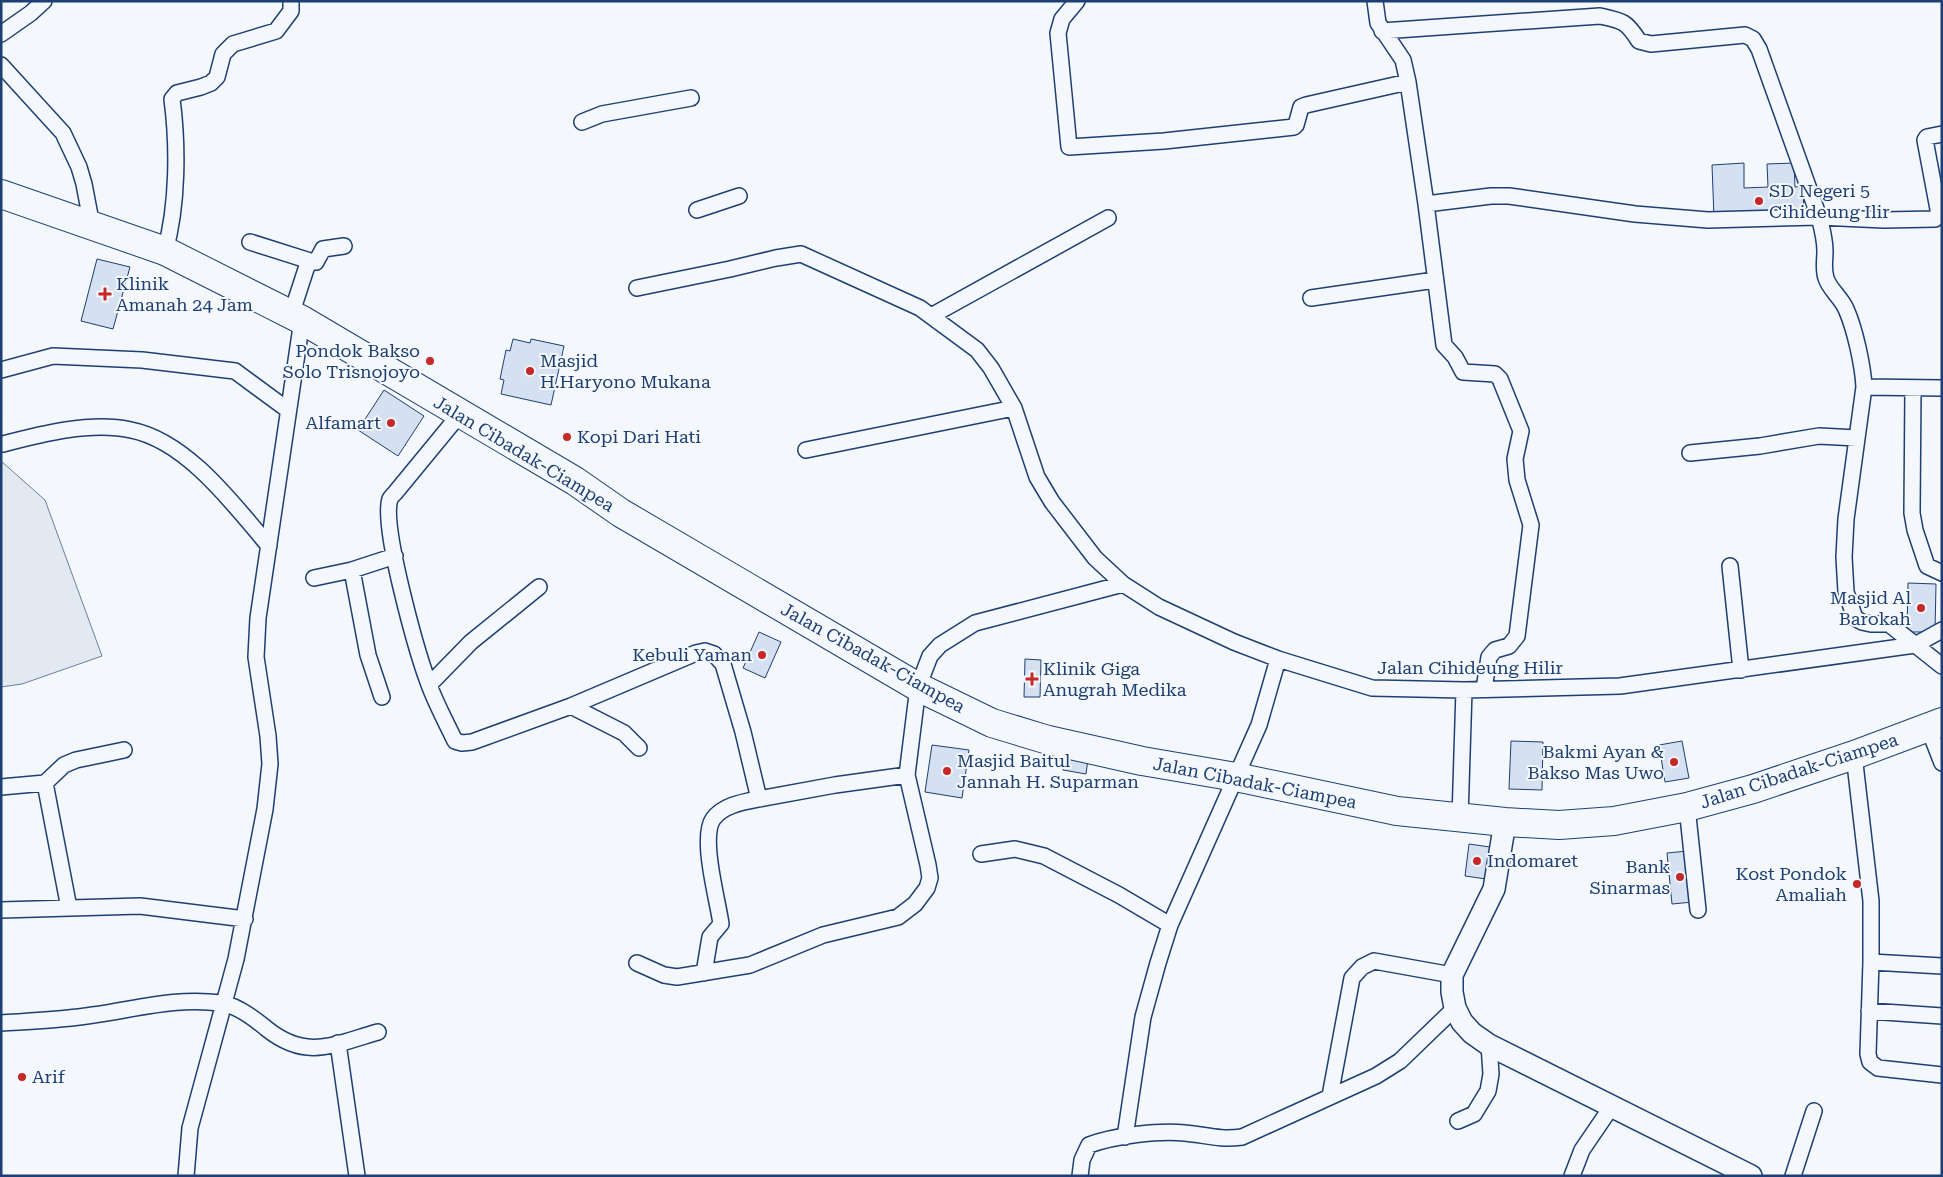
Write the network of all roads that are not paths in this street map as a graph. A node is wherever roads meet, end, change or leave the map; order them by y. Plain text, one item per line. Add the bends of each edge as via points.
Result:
1 (44, 1) edge
2 (291, 1) edge
3 (1077, 1) edge
4 (1375, 1) edge
5 (1382, 31) junction
6 (1, 34) edge
7 (1, 65) edge
8 (1408, 82) junction
9 (691, 98) dead end
10 (582, 122) dead end
11 (1942, 134) edge
12 (1, 194) edge
13 (738, 196) dead end
14 (1426, 204) junction
15 (697, 210) dead end
16 (1819, 217) junction
17 (1108, 218) dead end
18 (92, 226) junction
19 (250, 242) dead end
20 (344, 246) dead end
21 (165, 251) junction
22 (310, 261) junction
23 (1435, 280) junction
24 (637, 288) dead end
25 (1311, 298) dead end
26 (932, 316) junction
27 (296, 318) junction
28 (1, 370) edge
29 (1864, 387) junction
30 (1913, 388) junction
31 (1942, 388) edge
32 (1014, 408) junction
33 (288, 410) junction
34 (460, 414) junction
35 (1857, 438) junction
36 (3, 444) dead end
37 (806, 450) dead end
38 (1690, 453) dead end
39 (269, 546) junction
40 (395, 556) junction
41 (1730, 566) dead end
42 (352, 570) junction
43 (1942, 573) edge
44 (314, 578) dead end
45 (1123, 584) junction
46 (539, 587) dead end
47 (1942, 630) edge
48 (1915, 644) junction
49 (1278, 659) junction
50 (1942, 666) edge
51 (1741, 670) junction
52 (429, 685) junction
53 (918, 687) junction
54 (1484, 689) junction
55 (1464, 690) junction
56 (382, 697) dead end
57 (571, 706) junction
58 (1935, 724) edge
59 (639, 748) dead end
60 (124, 750) dead end
61 (1854, 755) junction
62 (1942, 763) edge
63 (906, 776) junction
64 (1236, 777) junction
65 (44, 783) junction
66 (1, 787) edge
67 (759, 799) junction
68 (1687, 807) junction
69 (1460, 818) junction
70 (1505, 822) junction
71 (981, 854) dead end
72 (68, 908) junction
73 (1, 910) edge
74 (1698, 910) dead end
75 (245, 919) junction
76 (1170, 925) junction
77 (1871, 962) junction
78 (637, 963) dead end
79 (1942, 966) edge
80 (704, 973) junction
81 (1452, 975) junction
82 (223, 1003) junction
83 (1455, 1008) junction
84 (1869, 1011) junction
85 (1942, 1016) edge
86 (1, 1023) edge
87 (378, 1032) dead end
88 (338, 1043) junction
89 (1489, 1045) junction
90 (1942, 1076) edge
91 (1330, 1096) junction
92 (1612, 1106) junction
93 (1814, 1110) dead end
94 (1458, 1121) dead end
95 (1125, 1137) junction
96 (1745, 1174) edge
97 (186, 1176) edge
98 (357, 1176) edge
99 (1080, 1176) edge
100 (1572, 1176) edge
101 (1793, 1176) edge

1 - 6 street
2 - 21 street via 291,11 276,31 234,44 223,54 217,77 211,83 177,93 172,98 176,137 172,227
3 - 8 street via 1062,19 1058,33 1069,147 1294,127 1301,107 1306,104
4 - 5 street
5 - 8 street via 1403,60
5 - 16 street via 1600,16 1629,26 1638,41 1651,44 1744,35 1753,39 1759,49
7 - 18 street via 63,133 79,167
8 - 14 street
9 - 10 street via 602,114
11 - 16 street via 1927,136 1925,140 1938,210 1935,219
12 - 18 highway, Jalan Cibadak-Ciampea
13 - 15 street
14 - 16 street via 1509,196 1708,220
14 - 23 street
16 - 29 street via 1825,251 1824,272 1829,286 1847,310 1863,368
17 - 26 street
18 - 21 highway, Jalan Cibadak-Ciampea
19 - 22 street
20 - 22 street via 323,250 316,262
21 - 27 highway, Jalan Cibadak-Ciampea
22 - 27 street
23 - 25 street
23 - 54 street via 1444,345 1463,372 1495,374 1500,379 1521,431 1515,459 1517,480 1531,525 1517,636 1509,646 1495,650 1489,657
24 - 26 street, Jalan Cihideung Hilir via 801,254
26 - 32 street, Jalan Cihideung Hilir via 977,350
27 - 33 street
27 - 34 highway, Jalan Cibadak-Ciampea
28 - 33 street via 53,356 142,360 235,370
29 - 30 street
29 - 35 street
30 - 31 street
30 - 43 street via 1912,513 1928,566
32 - 37 street
32 - 45 street, Jalan Cihideung Hilir via 1037,477 1052,502 1095,558
33 - 39 street
34 - 40 street via 390,499 390,531
34 - 53 highway, Jalan Cibadak-Ciampea via 575,481 621,513
35 - 38 street via 1819,436
35 - 48 street via 1846,519 1846,592 1855,618 1862,622 1889,624
36 - 39 street via 70,429 112,428 144,433 177,451 199,470
39 - 75 street via 258,618 256,657 270,764
40 - 42 street
40 - 52 street via 416,646
41 - 51 street
42 - 44 street
42 - 56 street via 368,655
45 - 49 street, Jalan Cihideung Hilir via 1159,607
45 - 53 street via 975,623 930,656
46 - 52 street via 471,642
47 - 48 street, Jalan Cihideung Hilir
48 - 50 street
48 - 51 street, Jalan Cihideung Hilir
49 - 55 street, Jalan Cihideung Hilir via 1372,688
49 - 64 street via 1259,725
51 - 54 street, Jalan Cihideung Hilir via 1620,686
52 - 57 street via 455,742 472,742
53 - 63 street
53 - 64 highway, Jalan Cibadak-Ciampea via 992,723 1048,740
54 - 55 street, Jalan Cihideung Hilir
55 - 69 street
57 - 59 street via 624,733
57 - 67 street via 696,653 714,654 723,664
58 - 61 highway, Jalan Cibadak-Ciampea
58 - 62 street
60 - 65 street via 76,760 64,765
61 - 68 highway, Jalan Cibadak-Ciampea
61 - 77 street via 1870,901
63 - 67 street
63 - 80 street via 930,878 915,904 898,917 823,935 750,965
64 - 69 highway, Jalan Cibadak-Ciampea via 1396,811
64 - 76 street
65 - 66 street
65 - 72 street
67 - 80 street via 729,807 711,823 710,857 721,924 710,937
68 - 70 highway, Jalan Cibadak-Ciampea via 1614,821 1559,825
68 - 74 street
69 - 70 highway, Jalan Cibadak-Ciampea
70 - 81 main road via 1494,889
71 - 76 street via 1015,848 1044,856
72 - 73 street
72 - 75 street via 140,906
75 - 82 street
76 - 95 street via 1148,995
77 - 79 street
77 - 84 street
78 - 80 street via 670,976
81 - 83 main road
81 - 91 street via 1374,961 1362,968 1352,978
82 - 86 street via 166,1002 92,1015
82 - 88 street via 253,1017 284,1041 302,1048
82 - 97 street via 190,1128
83 - 89 main road via 1472,1033
83 - 91 street via 1400,1060 1376,1076
84 - 85 street
84 - 90 street via 1870,1062 1878,1068
87 - 88 street
88 - 98 street
89 - 92 main road
89 - 94 street via 1491,1074 1488,1091 1474,1114
91 - 95 street via 1242,1137 1218,1139 1168,1132
92 - 96 main road
92 - 100 street via 1582,1150
93 - 101 street
95 - 99 street via 1104,1139 1089,1145 1082,1160

